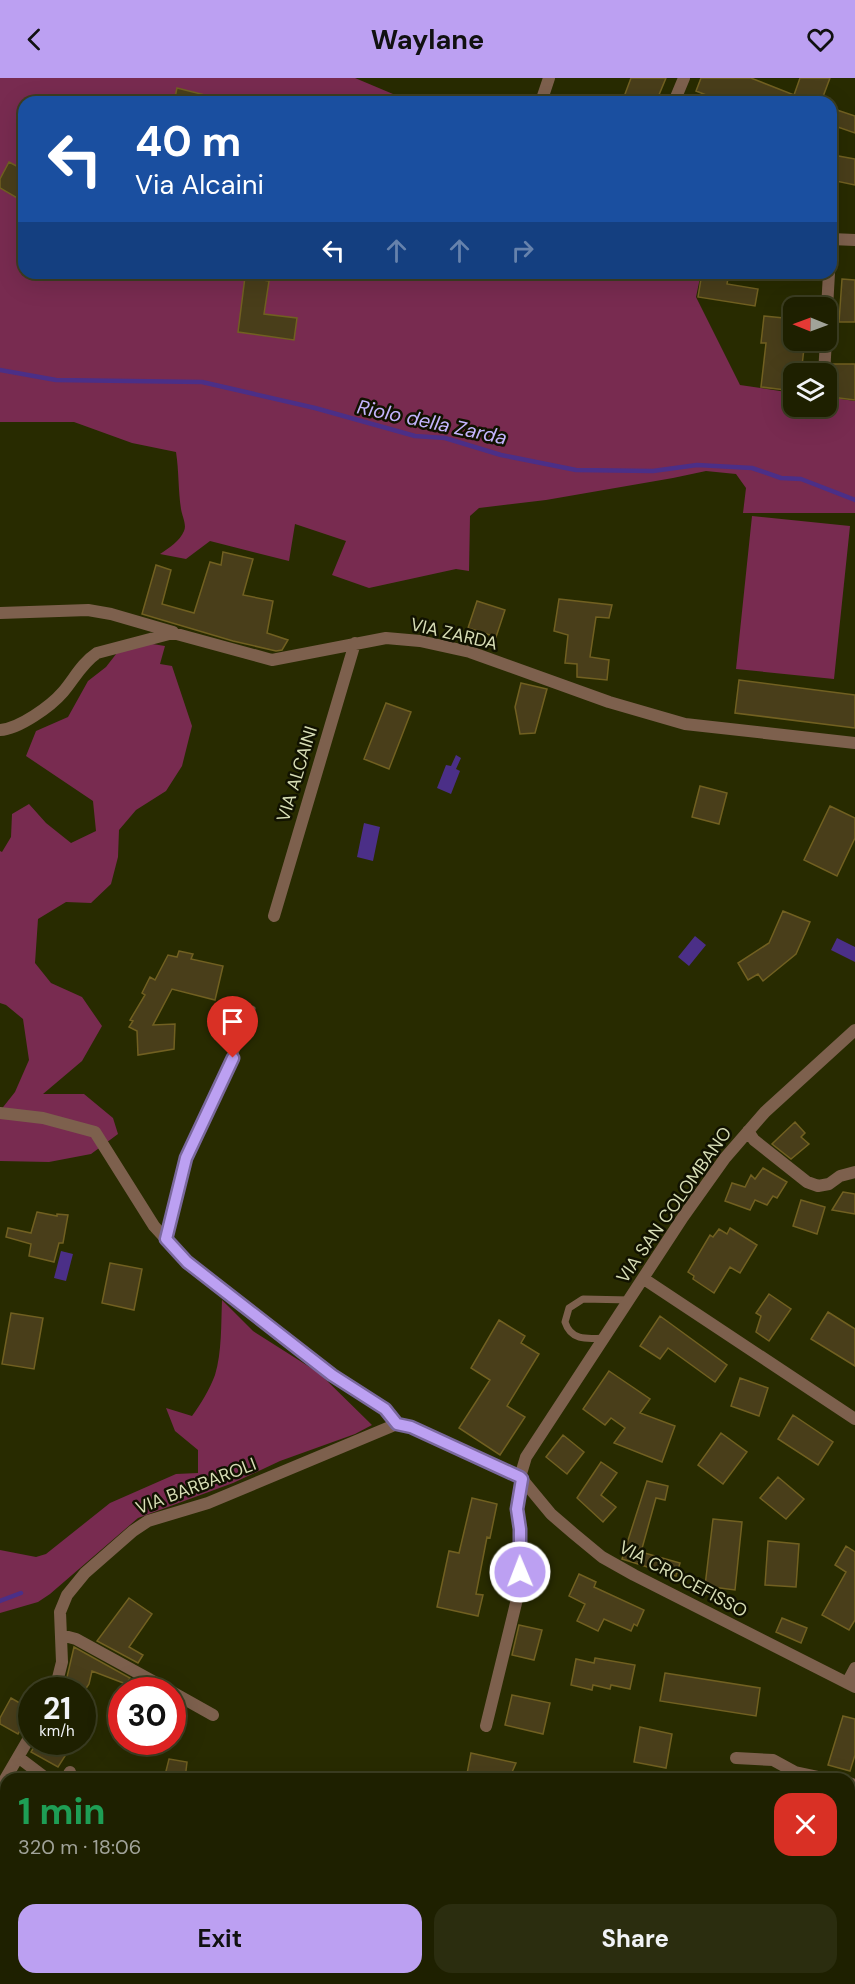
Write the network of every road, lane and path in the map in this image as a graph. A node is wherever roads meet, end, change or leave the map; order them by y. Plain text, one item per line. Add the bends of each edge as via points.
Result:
1 (549, 78) edge
2 (684, 78) edge
3 (543, 96) edge
4 (676, 96) edge
5 (837, 239) edge
6 (855, 240) edge
7 (829, 279) edge
8 (828, 297) edge
9 (0, 613) edge
10 (173, 633) junction
11 (355, 643) junction
12 (0, 730) edge
13 (855, 743) edge
14 (274, 916) dead end
15 (252, 1009) dead end
16 (855, 1030) edge
17 (0, 1113) edge
18 (748, 1131) junction
19 (855, 1172) edge
20 (166, 1239) junction
21 (644, 1279) junction
22 (630, 1300) junction
23 (604, 1338) junction
24 (855, 1419) edge
25 (397, 1424) junction
26 (521, 1478) junction
27 (61, 1635) junction
28 (855, 1668) edge
29 (58, 1677) edge
30 (145, 1677) edge
31 (851, 1685) edge
32 (186, 1700) edge
33 (213, 1715) dead end
34 (486, 1726) dead end
35 (18, 1757) joint
36 (736, 1758) dead end
37 (9, 1773) edge
38 (39, 1773) edge
39 (800, 1773) edge

1 - 3 street
2 - 4 street
5 - 6 street
7 - 8 street
9 - 10 street via 88,610
10 - 11 street, VIA ZARDA via 272,660
10 - 12 street, VIA ZARDA via 97,653 62,694 26,721
11 - 13 street, VIA ZARDA via 386,638 470,652 609,702 685,724
11 - 14 street, VIA ALCAINI
15 - 20 lane via 181,1170
16 - 18 street, VIA SAN COLOMBANO
17 - 20 street via 43,1118 95,1132
18 - 19 street, VIA SAN COLOMBANO via 807,1182 829,1184
18 - 21 street, VIA SAN COLOMBANO via 683,1217
20 - 25 street via 226,1294 332,1375 385,1409
21 - 22 street, VIA SAN COLOMBANO
21 - 24 street
22 - 23 street, VIA SAN COLOMBANO
22 - 23 lane, VIA SAN COLOMBANO via 583,1299 568,1308 565,1322 571,1334
23 - 26 street, VIA SAN COLOMBANO via 526,1457
25 - 26 street
25 - 27 street, VIA BARBAROLI via 208,1503 148,1521 85,1573 67,1595 60,1612
26 - 31 street, VIA CROCEFISSO via 551,1514 602,1557
26 - 34 street via 517,1599
27 - 29 street, VIA BARBAROLI
27 - 30 street via 76,1639
28 - 31 street, VIA CROCEFISSO
32 - 33 street
35 - 37 street
35 - 38 street
36 - 39 street via 773,1760

